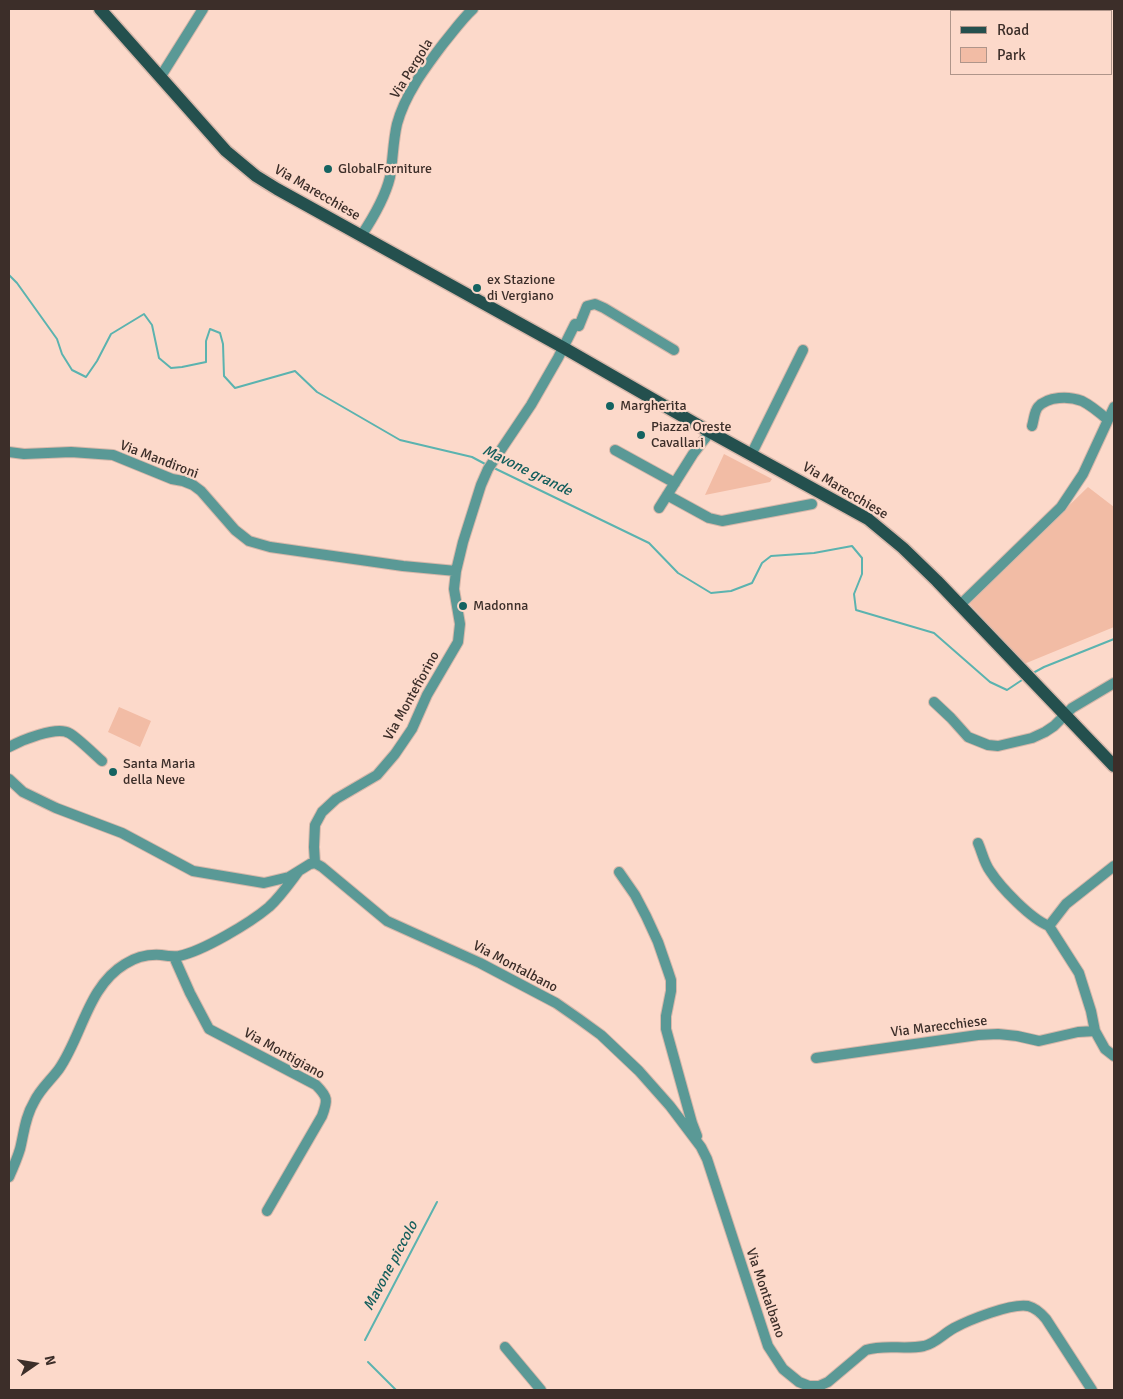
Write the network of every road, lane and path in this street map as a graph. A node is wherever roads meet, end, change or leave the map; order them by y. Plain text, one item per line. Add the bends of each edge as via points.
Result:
1 (100, 9) edge
2 (203, 9) edge
3 (473, 9) edge
4 (161, 76) junction
5 (361, 236) junction
6 (564, 348) junction
7 (674, 350) dead end
8 (803, 350) dead end
9 (1114, 407) edge
10 (1108, 420) junction
11 (1032, 426) dead end
12 (706, 430) junction
13 (615, 450) dead end
14 (9, 452) edge
15 (751, 455) junction
16 (675, 483) junction
17 (667, 495) junction
18 (812, 504) dead end
19 (659, 508) dead end
20 (456, 571) junction
21 (960, 605) junction
22 (1114, 683) edge
23 (934, 702) dead end
24 (1066, 715) junction
25 (9, 747) edge
26 (102, 761) dead end
27 (1114, 766) edge
28 (9, 779) edge
29 (978, 842) dead end
30 (315, 863) junction
31 (1114, 866) edge
32 (298, 872) junction
33 (619, 872) dead end
34 (1049, 926) junction
35 (174, 957) junction
36 (1095, 1031) junction
37 (1114, 1056) edge
38 (816, 1058) dead end
39 (701, 1147) junction
40 (9, 1177) edge
41 (267, 1211) dead end
42 (505, 1348) dead end
43 (541, 1390) edge
44 (1092, 1390) edge

1 - 4 main road, Via Marecchiese
2 - 4 street
3 - 5 street, Via Pergola via 451,34 409,94 398,122 386,193
4 - 5 main road, Via Marecchiese via 226,152 277,189
5 - 6 main road, Via Marecchiese
6 - 7 street via 575,324 579,326 587,306 595,304
6 - 12 main road, Via Marecchiese
6 - 20 street, Via Montefiorino via 488,469 473,508
8 - 15 street
9 - 10 street
10 - 11 street via 1081,401 1060,398 1047,400 1036,408
10 - 21 street via 1083,474 1061,507
12 - 15 main road, Via Marecchiese
12 - 16 street
13 - 16 street
14 - 20 street, Via Mandironi via 113,455 193,485 235,530 249,541 270,548
15 - 21 main road, Via Marecchiese via 868,519 904,548
16 - 17 street
17 - 18 street via 709,518 722,520
17 - 19 street
20 - 30 street, Via Montefiorino via 454,589 460,624 458,642 412,729 395,754 377,775 336,799 322,812 315,825
21 - 24 main road, Via Marecchiese
22 - 24 street
23 - 24 street via 968,737 998,746 1032,738
24 - 27 main road, Via Marecchiese
25 - 26 street via 61,731 70,733
28 - 32 street via 23,792 122,833 193,871 264,883
29 - 34 street via 989,870 997,880 1023,908
30 - 32 street
30 - 39 street, Via Montalbano via 387,921 480,963 556,1004 601,1035 639,1071
31 - 34 street via 1066,904
32 - 35 street via 269,907 194,952
33 - 39 street, Via Montalbano via 646,916 671,980 666,1029
34 - 36 street via 1079,973
35 - 40 street via 148,955 136,958 110,976 96,994 59,1068 33,1102
35 - 41 street, Via Montigiano via 208,1029 316,1085 325,1094 327,1104 322,1116
36 - 37 street via 1105,1049
36 - 38 street, Via Marecchiese via 1039,1041 1017,1036 978,1035
39 - 44 street, Via Montalbano via 768,1346 783,1369 798,1382 819,1386 866,1350 924,1346 975,1318 1018,1306 1030,1306 1046,1319
42 - 43 street

